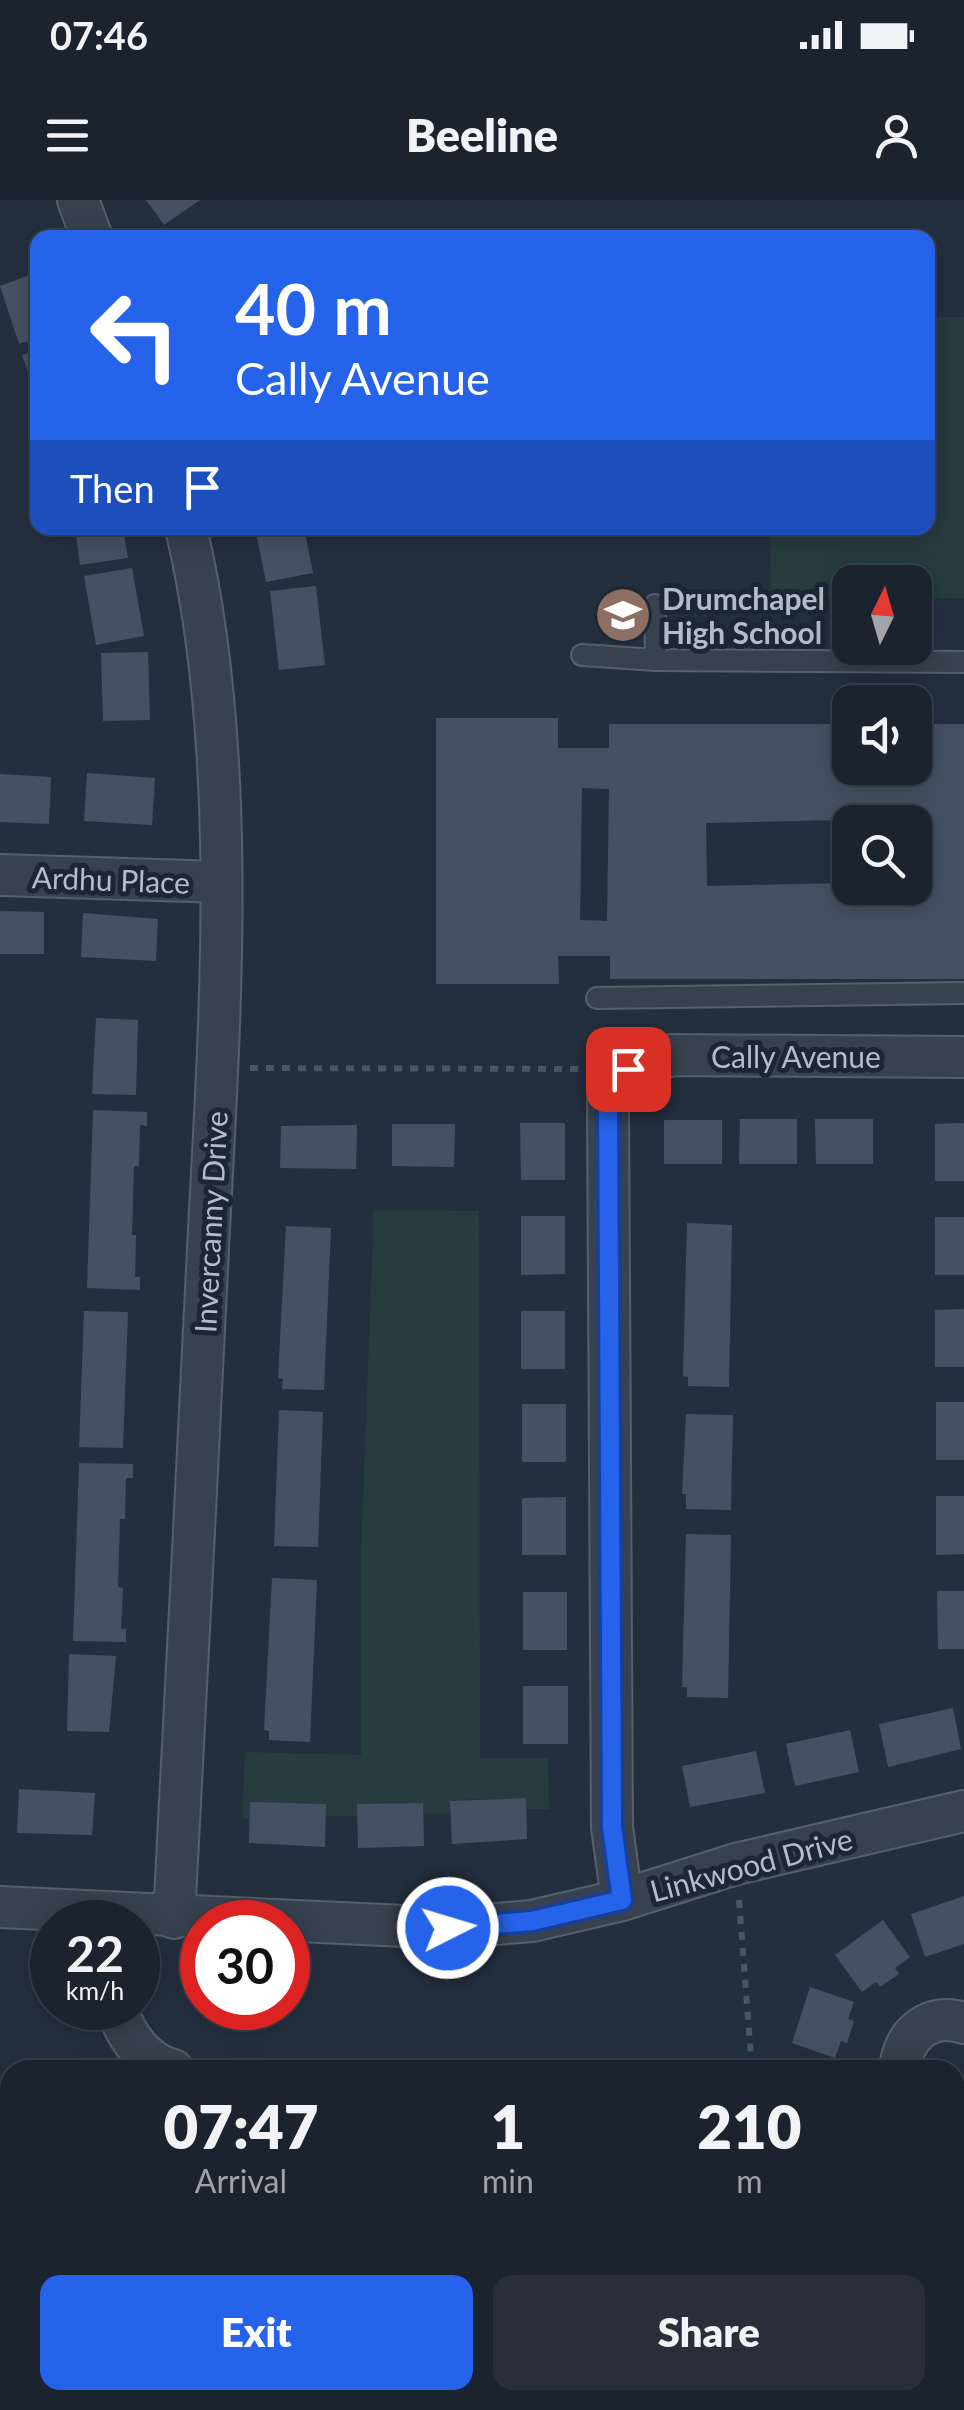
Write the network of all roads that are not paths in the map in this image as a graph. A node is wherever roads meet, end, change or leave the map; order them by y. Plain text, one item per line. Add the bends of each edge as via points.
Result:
1 (78, 200) edge
2 (89, 230) edge
3 (187, 535) edge
4 (655, 605) dead end
5 (582, 655) dead end
6 (656, 660) junction
7 (964, 662) edge
8 (0, 875) edge
9 (221, 882) junction
10 (964, 993) edge
11 (597, 998) dead end
12 (964, 1057) edge
13 (964, 1810) edge
14 (622, 1900) junction
15 (0, 1907) edge
16 (30, 1910) edge
17 (160, 1918) edge
18 (174, 1918) junction
19 (964, 2023) edge
20 (127, 2030) edge
21 (151, 2060) edge
22 (901, 2060) edge

1 - 2 street
3 - 9 street, Invercanny Drive via 208,650
4 - 6 lane
5 - 6 lane
6 - 7 lane
8 - 9 street, Ardhu Place
9 - 18 street, Invercanny Drive via 218,1068
10 - 11 lane
12 - 14 street, Cally Avenue via 672,1055 628,1069 608,1100 612,1827
13 - 14 street, Linkwood Drive via 736,1864
14 - 18 street, Linkwood Drive via 532,1921 448,1928
15 - 16 street, Linkwood Drive
17 - 18 street, Linkwood Drive
19 - 22 street via 922,2026
20 - 21 street

